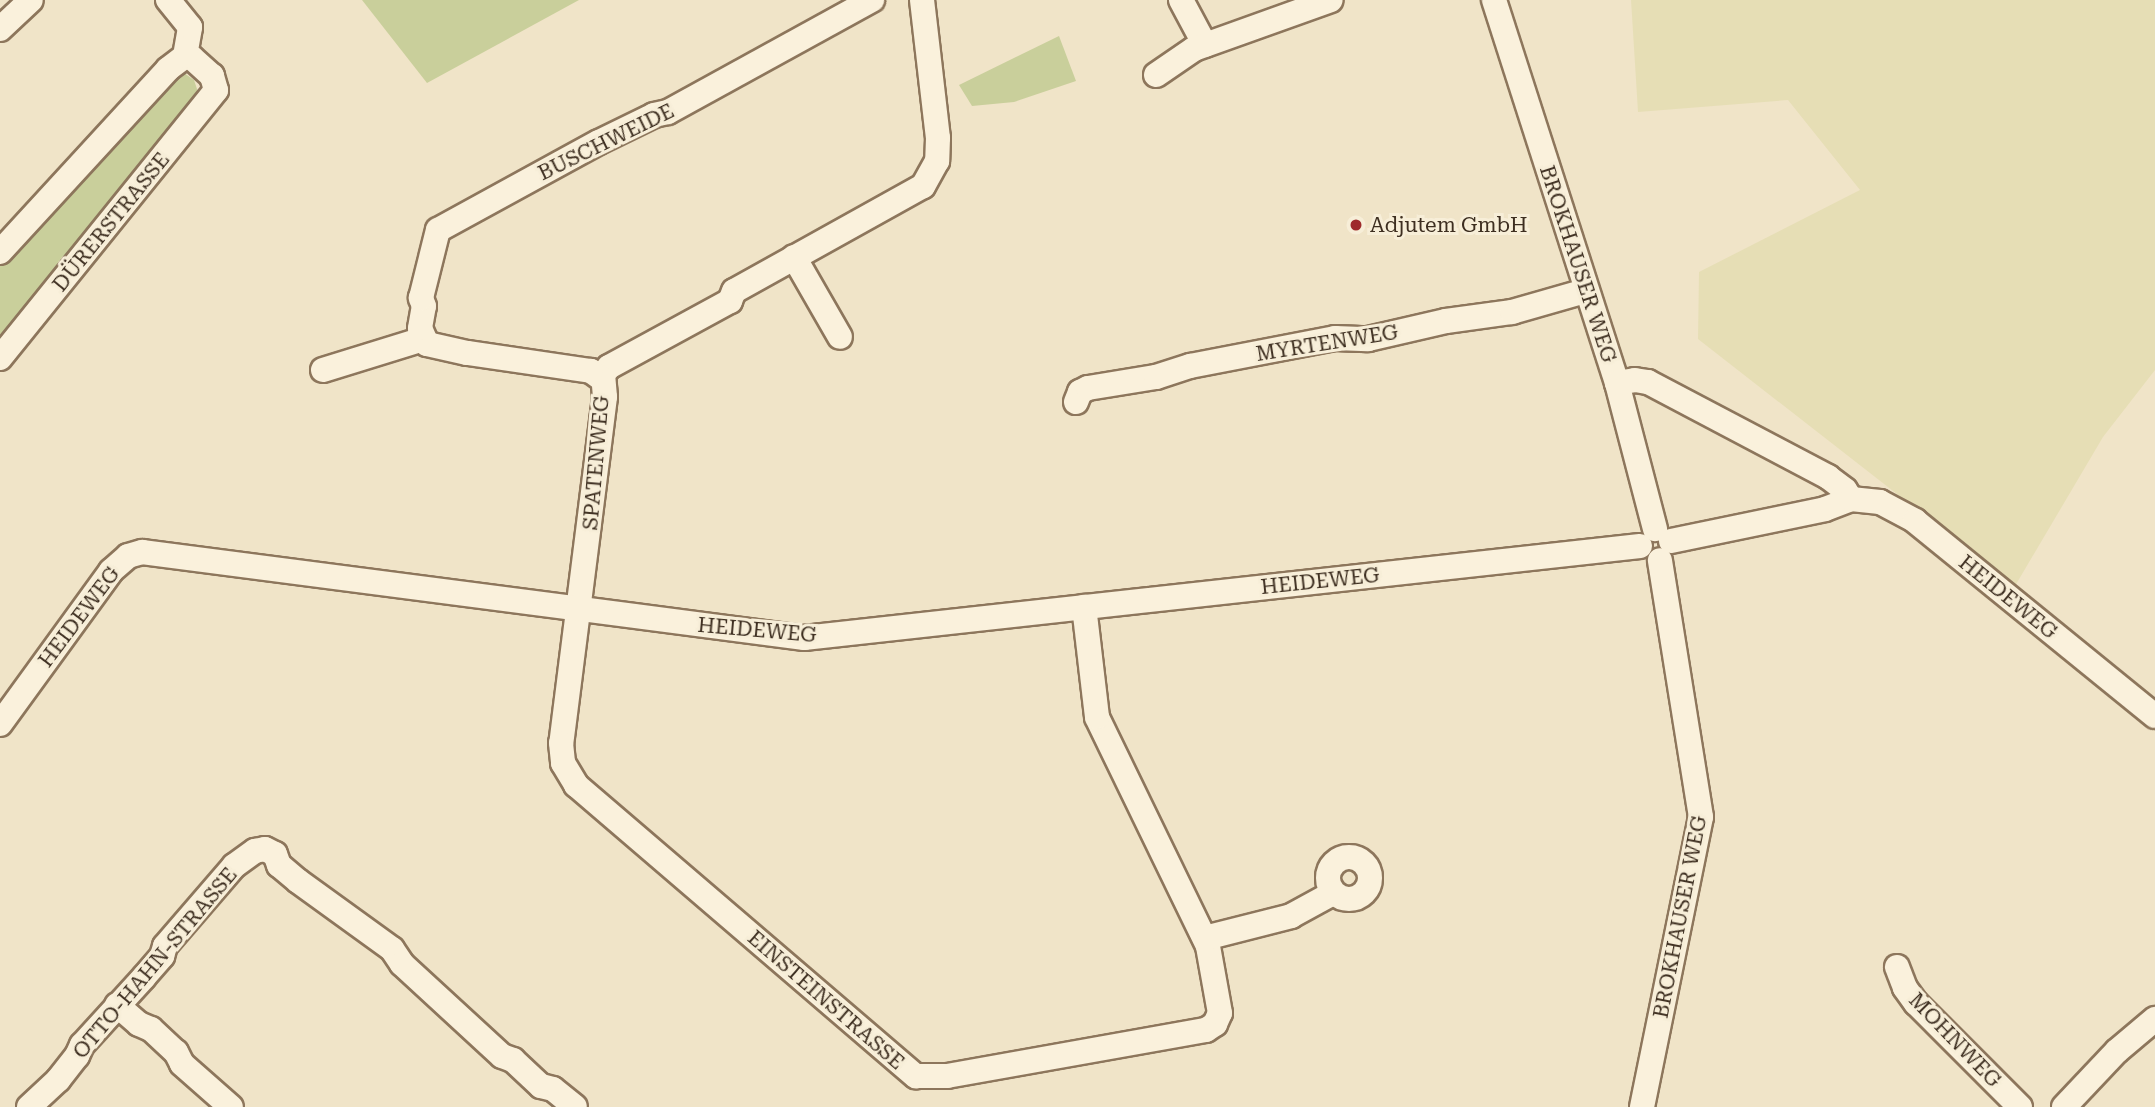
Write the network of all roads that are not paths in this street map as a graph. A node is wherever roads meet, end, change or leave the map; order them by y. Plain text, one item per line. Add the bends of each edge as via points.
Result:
1 (31, 0) edge
2 (168, 0) edge
3 (872, 0) edge
4 (922, 0) edge
5 (1181, 0) edge
6 (1331, 0) edge
7 (1494, 0) edge
8 (0, 29) edge
9 (1205, 45) junction
10 (185, 56) junction
11 (1156, 75) dead end
12 (0, 252) edge
13 (794, 257) junction
14 (1585, 291) junction
15 (840, 337) dead end
16 (423, 339) junction
17 (0, 358) edge
18 (323, 370) dead end
19 (601, 379) junction
20 (1617, 383) junction
21 (1076, 402) dead end
22 (1851, 499) junction
23 (1657, 544) junction
24 (1084, 607) junction
25 (579, 609) junction
26 (2155, 716) edge
27 (0, 724) edge
28 (1333, 892) dead end
29 (1205, 938) junction
30 (1897, 967) dead end
31 (117, 1005) junction
32 (2155, 1019) edge
33 (29, 1107) edge
34 (231, 1107) edge
35 (575, 1107) edge
36 (1643, 1107) edge
37 (2021, 1107) edge
38 (2064, 1107) edge

1 - 8 street
2 - 10 street via 190,27
3 - 16 street, BUSCHWEIDE via 439,230 421,299
4 - 13 street, SPATENWEG via 937,161 923,186
5 - 9 street
6 - 9 street
7 - 14 street, BROKHAUSER WEG
9 - 11 street
10 - 12 street via 167,69
10 - 17 street, DÜRERSTRASSE via 212,76 216,90
13 - 15 street
13 - 19 street, SPATENWEG via 734,291 730,301 609,367
14 - 20 street, BROKHAUSER WEG
14 - 21 street, MYRTENWEG via 1512,313 1446,321 1368,339 1335,338 1088,388
16 - 18 street
16 - 19 street via 438,348 591,371
19 - 25 street, SPATENWEG via 605,397
20 - 22 street via 1648,382 1828,477
20 - 23 street, BROKHAUSER WEG
22 - 23 street, HEIDEWEG via 1825,509
22 - 26 street, HEIDEWEG via 1880,502 1915,521
23 - 24 street, HEIDEWEG
23 - 36 street, BROKHAUSER WEG via 1701,817
24 - 25 street, HEIDEWEG via 804,638
24 - 29 street, EINSTEINSTRASSE via 1097,717
25 - 27 street, HEIDEWEG via 142,552 128,556 111,571
25 - 29 street, EINSTEINSTRASSE via 561,743 567,775 916,1076 947,1076 1211,1027 1219,1007
28 - 29 street via 1292,916
30 - 37 street, MOHNWEG via 1916,1003
31 - 33 street, OTTO-HAHN-STRASSE via 58,1080
31 - 34 street via 151,1029
31 - 35 street, OTTO-HAHN-STRASSE via 234,866 255,851 270,850 279,865 392,950 492,1048
32 - 38 street

